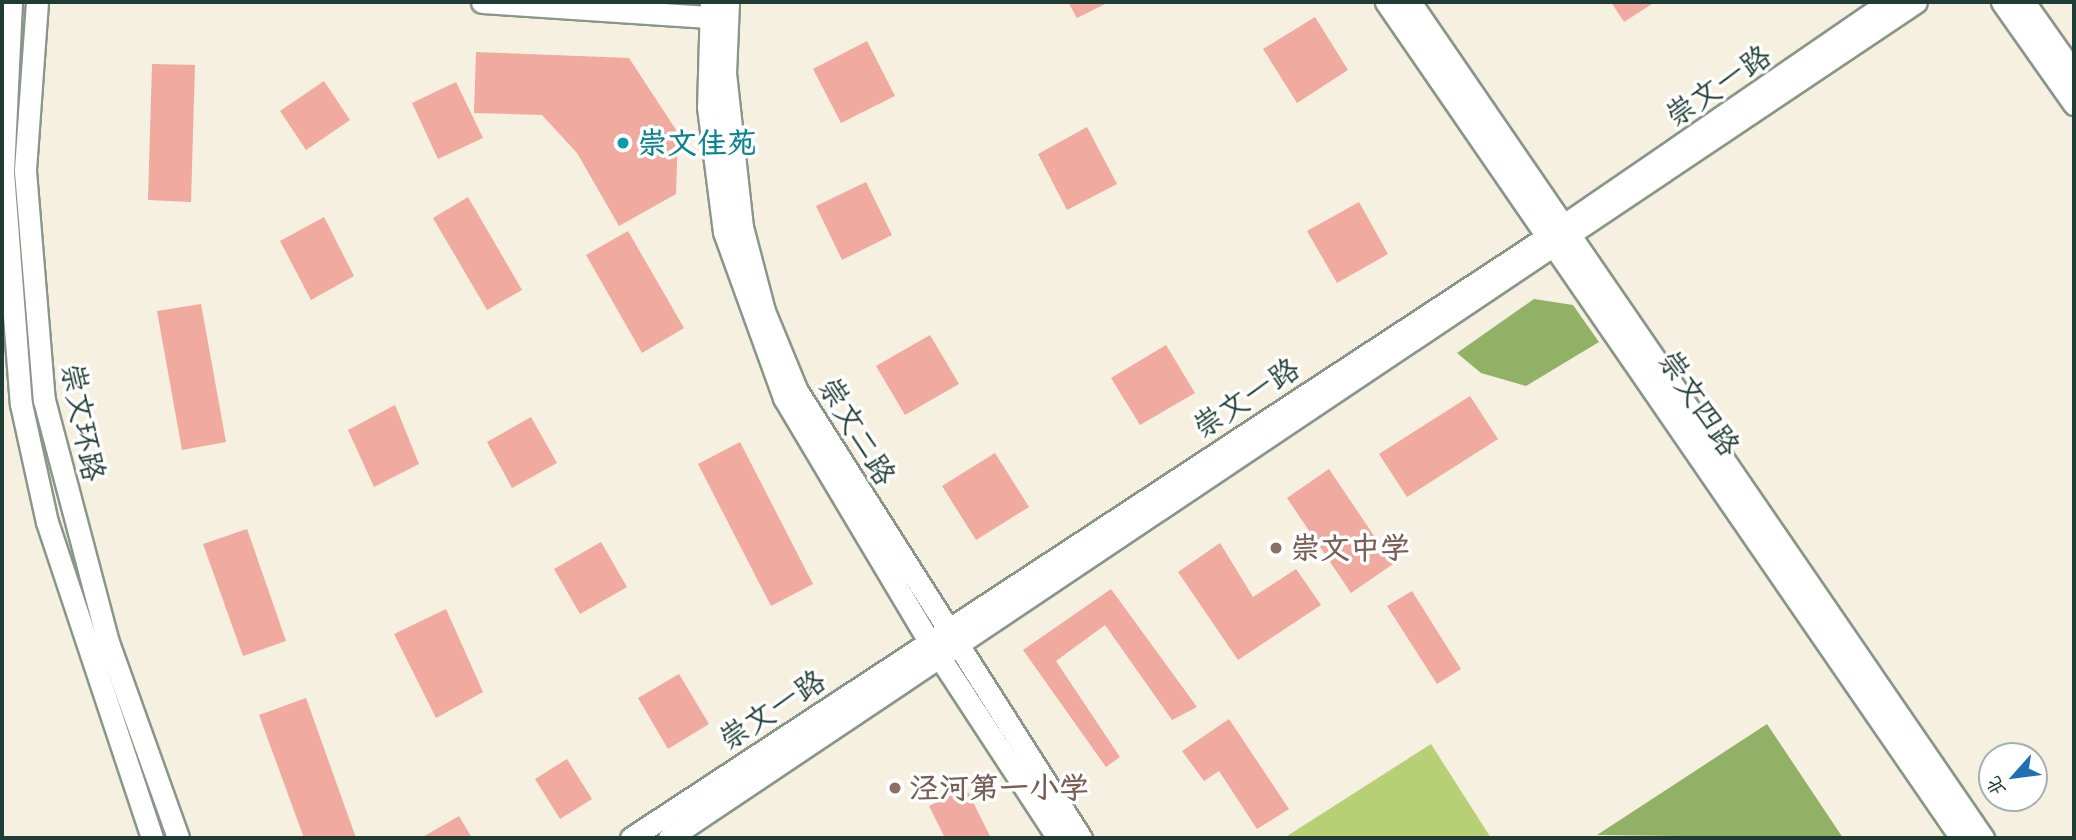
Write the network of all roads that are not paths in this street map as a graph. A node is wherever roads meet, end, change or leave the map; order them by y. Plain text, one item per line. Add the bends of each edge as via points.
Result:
1 (11, 2) edge
2 (37, 2) edge
3 (482, 2) edge
4 (1386, 2) edge
5 (1410, 2) edge
6 (1889, 2) edge
7 (1916, 2) edge
8 (2002, 2) edge
9 (2024, 2) edge
10 (718, 10) edge
11 (2074, 73) edge
12 (2074, 104) edge
13 (1561, 236) junction
14 (943, 644) junction
15 (152, 838) edge
16 (178, 838) edge
17 (631, 838) edge
18 (670, 838) edge
19 (1058, 838) edge
20 (1081, 838) edge
21 (1961, 838) edge
22 (1983, 838) edge

1 - 15 street, 崇文环路 via 3,172 22,404 51,535
2 - 16 street, 崇文环路 via 24,171 44,400 108,642
3 - 10 street
4 - 13 street, 崇文四路
5 - 13 street, 崇文四路
6 - 13 street, 崇文一路
7 - 13 street, 崇文一路
8 - 12 street
9 - 11 street
10 - 14 street, 崇文二路 via 732,160 764,311 797,391
13 - 14 street, 崇文一路
13 - 21 street, 崇文四路
13 - 22 street, 崇文四路
14 - 17 street, 崇文一路
14 - 18 street, 崇文一路
14 - 19 street, 崇文二路
14 - 20 street, 崇文二路

